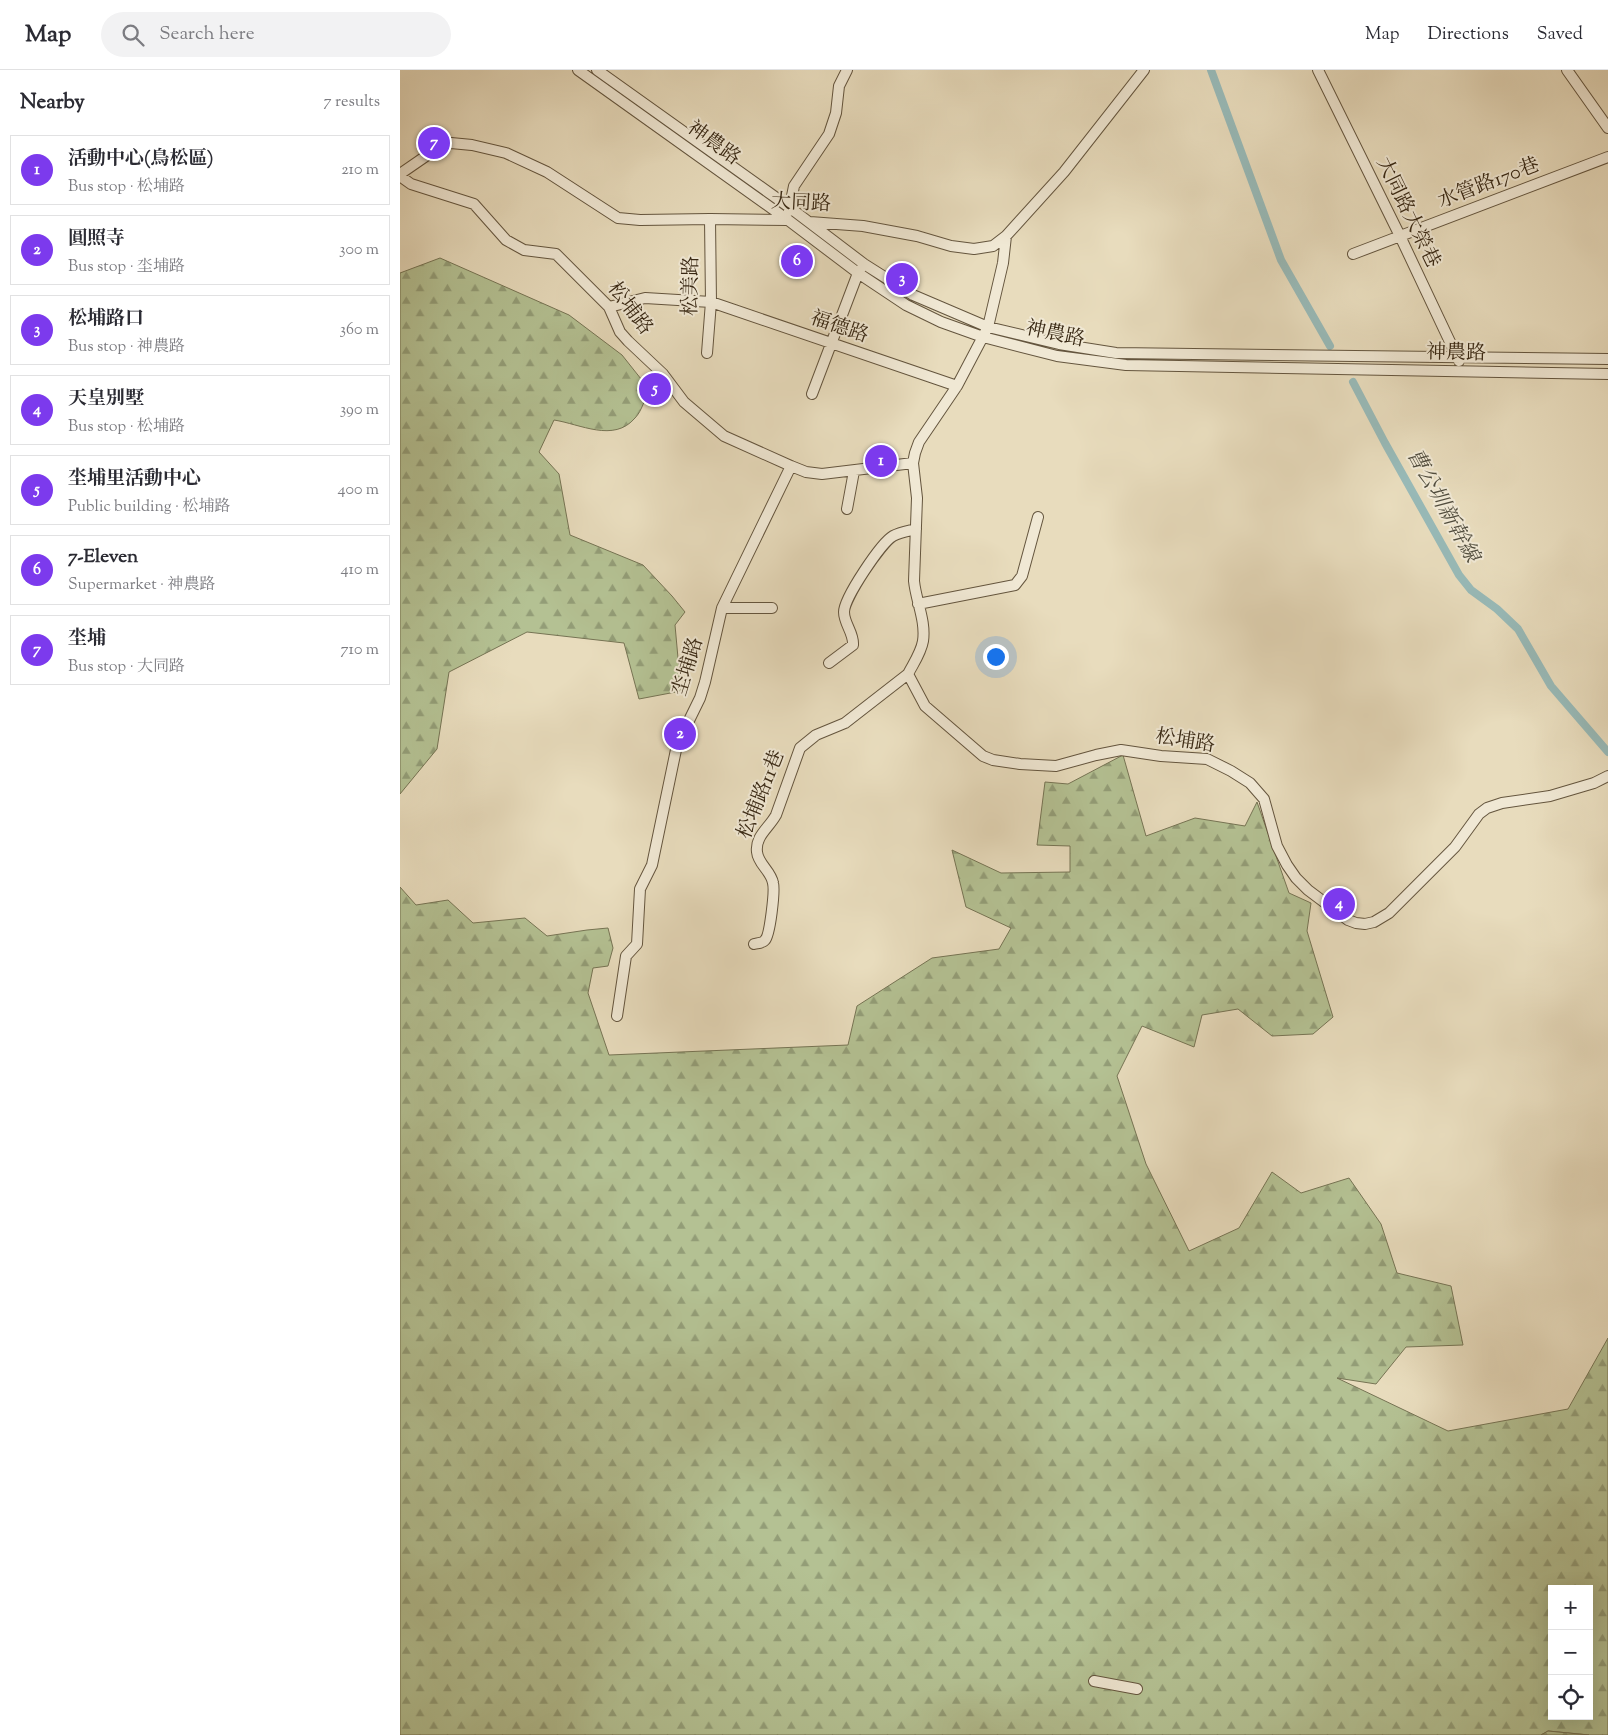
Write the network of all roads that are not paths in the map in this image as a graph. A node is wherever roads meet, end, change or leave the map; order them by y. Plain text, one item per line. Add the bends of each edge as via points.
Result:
1 (578, 70) edge
2 (596, 70) edge
3 (847, 70) edge
4 (1144, 70) edge
5 (1318, 70) edge
6 (1567, 70) edge
7 (1608, 128) edge
8 (1608, 157) edge
9 (400, 175) edge
10 (789, 207) junction
11 (710, 219) junction
12 (788, 220) junction
13 (811, 223) junction
14 (1006, 236) junction
15 (1400, 236) junction
16 (1354, 254) dead end
17 (864, 264) junction
18 (858, 273) junction
19 (711, 302) junction
20 (609, 307) junction
21 (985, 332) junction
22 (832, 344) junction
23 (707, 353) dead end
24 (1457, 357) junction
25 (1608, 359) edge
26 (1463, 371) junction
27 (1608, 374) edge
28 (957, 386) junction
29 (812, 394) dead end
30 (913, 463) junction
31 (791, 466) junction
32 (854, 471) junction
33 (847, 508) dead end
34 (1038, 517) dead end
35 (916, 530) junction
36 (918, 604) junction
37 (722, 608) junction
38 (772, 608) dead end
39 (830, 663) dead end
40 (908, 674) junction
41 (1608, 776) edge
42 (754, 944) dead end
43 (617, 1016) dead end
44 (1094, 1681) dead end
45 (1138, 1689) dead end

1 - 12 street, 神農路
2 - 10 street, 神農路
3 - 10 street via 838,86 836,113 829,134 794,186
4 - 14 street, 大同路 via 1064,172
5 - 15 street, 大同路大榮巷
6 - 7 street
8 - 15 street, 水管路170巷
9 - 11 street, 大同路 via 442,145 472,145 506,153 547,172 618,218
9 - 20 street, 松埔路 via 412,184 474,204 506,240 524,250 556,254
10 - 12 street
10 - 13 street, 神農路
11 - 12 street, 大同路
11 - 19 street, 松美路
12 - 13 street, 大同路
12 - 18 street, 神農路
13 - 14 street, 大同路 via 863,226 974,249 993,246
13 - 17 street, 神農路
14 - 21 street via 1003,263
15 - 16 street, 水管路170巷
15 - 24 street, 大同路大榮巷
17 - 18 street
17 - 21 street, 神農路 via 913,295
18 - 21 street, 神農路 via 906,306 941,322
18 - 22 street
19 - 20 street, 福德路 via 644,298
19 - 22 street, 福德路
19 - 23 street, 松美路
20 - 31 street, 松埔路 via 620,332 663,374 684,402 724,436
21 - 24 street, 神農路 via 1116,353
21 - 26 street, 神農路 via 1057,356 1126,365
21 - 28 street
22 - 28 street, 福德路
22 - 29 street
24 - 25 street, 神農路
24 - 26 street, 大同路大榮巷
26 - 27 street, 神農路
28 - 30 street via 919,442
30 - 32 street, 松埔路
30 - 35 street
31 - 32 street, 松埔路 via 822,474
31 - 37 street, 坔埔路
32 - 33 street
34 - 36 street via 1022,576 1015,586
35 - 36 street via 914,581
35 - 39 street via 894,535 886,542 858,582 844,607 853,645
36 - 40 street via 924,628 923,641
37 - 38 street
37 - 43 street, 坔埔路 via 700,698 678,745 652,865 640,889 637,944 626,956
40 - 41 street, 松埔路 via 925,706 993,760 1056,766 1121,750 1207,759 1231,771 1250,783 1264,799 1278,846 1296,878 1341,915 1356,923 1374,922 1388,913 1455,847 1487,808 1550,796
40 - 42 street, 松埔路11巷 via 845,723 816,735 800,748 776,815 758,841 756,851 759,860 774,883 766,939
44 - 45 street

